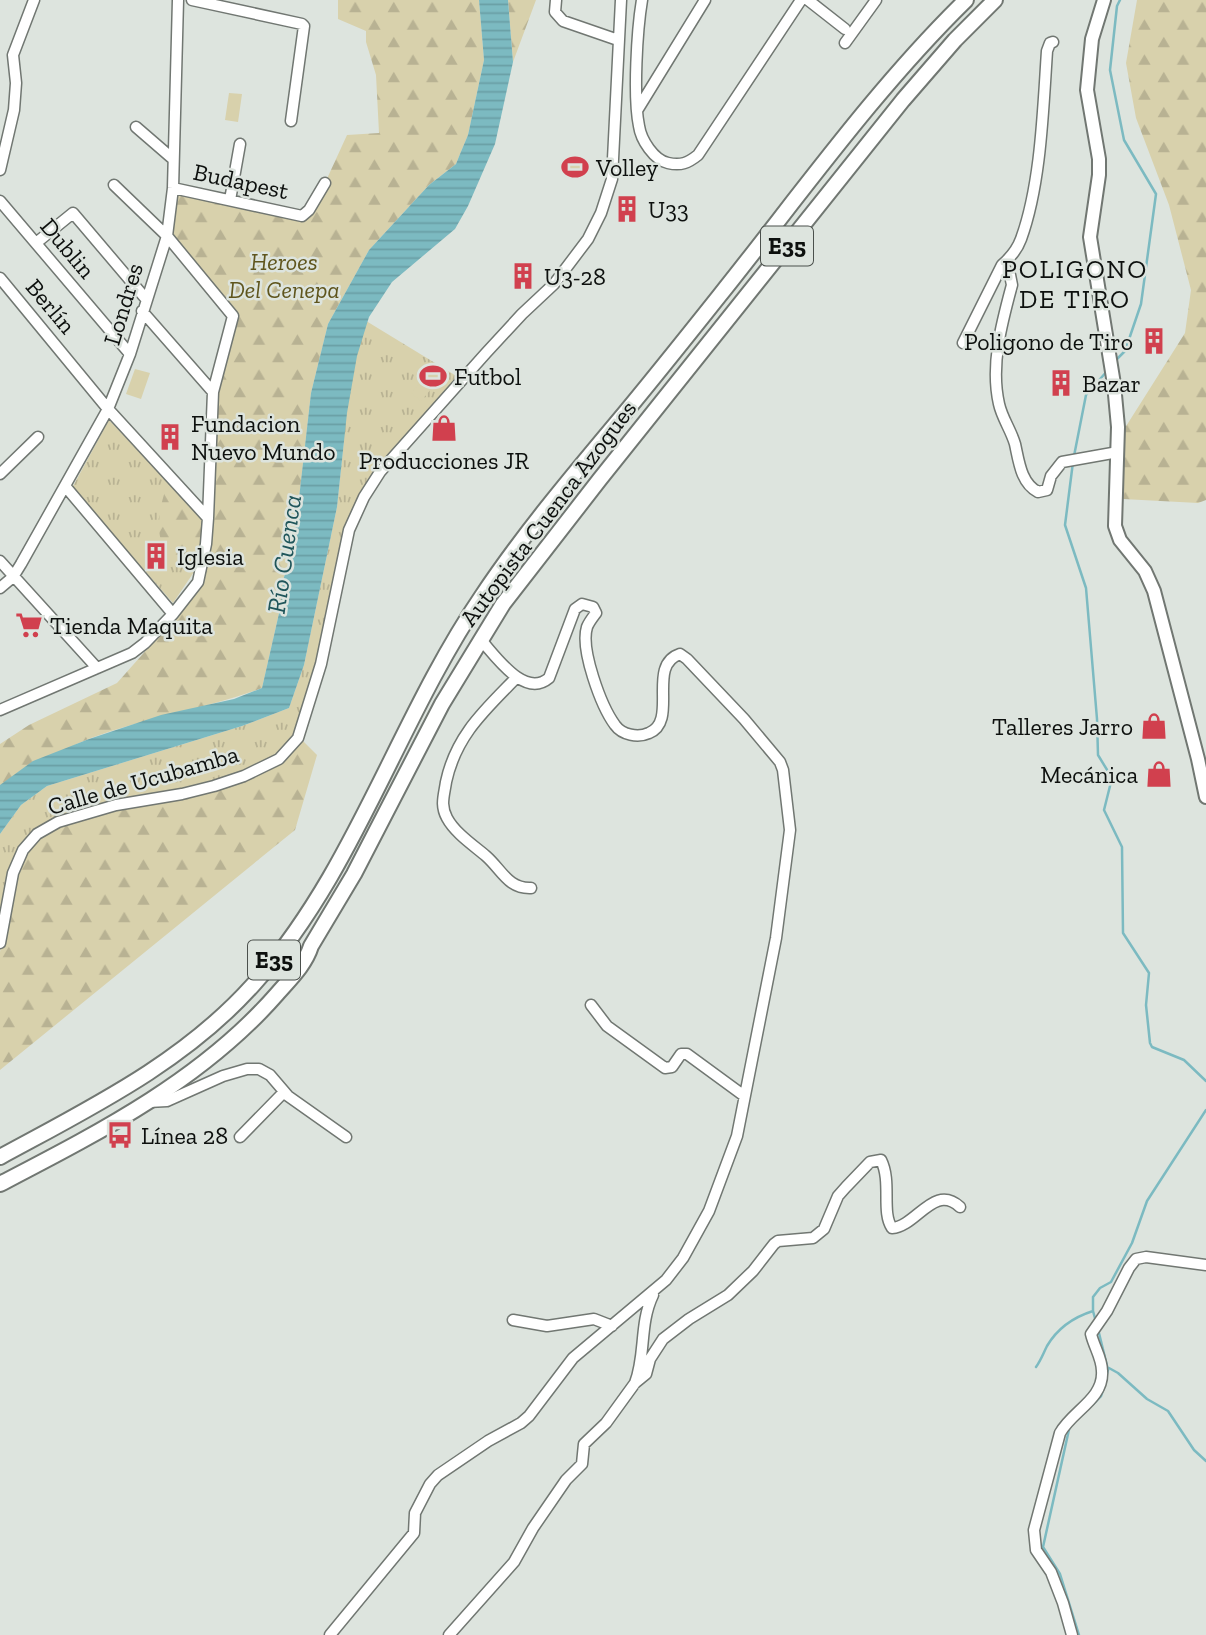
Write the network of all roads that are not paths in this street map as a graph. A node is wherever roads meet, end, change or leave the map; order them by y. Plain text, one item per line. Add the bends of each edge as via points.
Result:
1 (34, 0) edge
2 (178, 0) edge
3 (192, 0) edge
4 (556, 0) edge
5 (621, 0) edge
6 (642, 0) edge
7 (705, 0) edge
8 (801, 0) edge
9 (808, 0) edge
10 (876, 0) edge
11 (966, 0) edge
12 (995, 0) edge
13 (1104, 0) edge
14 (845, 29) dead end
15 (618, 40) junction
16 (1053, 42) dead end
17 (845, 43) dead end
18 (638, 109) junction
19 (291, 121) dead end
20 (136, 128) dead end
21 (240, 144) dead end
22 (173, 159) junction
23 (0, 170) edge
24 (324, 183) dead end
25 (114, 185) dead end
26 (173, 188) junction
27 (230, 200) junction
28 (0, 201) edge
29 (167, 236) junction
30 (36, 243) junction
31 (1002, 265) junction
32 (0, 278) edge
33 (146, 299) junction
34 (142, 311) junction
35 (963, 342) dead end
36 (130, 354) junction
37 (213, 392) junction
38 (108, 409) junction
39 (38, 437) dead end
40 (1118, 452) junction
41 (0, 474) edge
42 (65, 486) junction
43 (208, 518) junction
44 (0, 561) edge
45 (13, 577) junction
46 (0, 588) edge
47 (173, 614) junction
48 (480, 639) junction
49 (97, 667) junction
50 (517, 677) junction
51 (0, 697) edge
52 (4, 708) edge
53 (1202, 754) edge
54 (1206, 797) edge
55 (531, 888) dead end
56 (0, 943) edge
57 (591, 1005) dead end
58 (284, 1092) junction
59 (743, 1096) junction
60 (148, 1102) junction
61 (240, 1137) dead end
62 (346, 1137) dead end
63 (0, 1157) edge
64 (0, 1184) edge
65 (960, 1207) dead end
66 (1206, 1265) edge
67 (656, 1290) junction
68 (513, 1320) dead end
69 (612, 1326) junction
70 (635, 1383) junction
71 (330, 1635) edge
72 (449, 1635) edge
73 (1072, 1635) edge

1 - 23 street via 13,55 14,110
2 - 22 street, Londres
3 - 19 street via 304,26
4 - 15 street via 555,12 564,21
5 - 15 street, Calle de Ucubamba
6 - 18 street
7 - 18 street
8 - 18 street via 698,155 688,163 662,161 652,152 638,126
9 - 14 street
10 - 17 street
11 - 63 highway, Autopista Cuenca Azogues / E35 via 867,112 500,569 440,663 340,861 273,962 213,1024 166,1062
12 - 48 highway, Autopista Cuenca Azogues / E35 via 903,100 544,549
13 - 40 main road via 1092,39 1087,90 1099,159 1090,237 1111,367
15 - 56 street, Calle de Ucubamba via 612,179 601,213 588,239 554,284 380,472 364,497 349,530 321,664 298,738 279,759 244,776 116,805 58,822 37,834 23,850 13,873
16 - 31 street via 1048,51 1034,191 1021,241
20 - 22 street
21 - 27 street
22 - 26 street, Londres
24 - 27 street, Budapest via 302,216
25 - 29 street
26 - 27 street, Budapest
26 - 29 street, Londres
28 - 30 street, Dublin
29 - 33 street, Londres
29 - 37 street via 233,316
30 - 33 street via 73,213
30 - 36 street, Dublin
31 - 35 street
31 - 40 street via 1012,285 995,378 1023,476 1038,492 1047,490 1058,464
32 - 38 street, Berlín
33 - 34 street, Londres
34 - 36 street, Londres
34 - 37 street
36 - 38 street, Londres
37 - 43 street
38 - 42 street, Londres
38 - 43 street, Berlín
39 - 41 street
40 - 53 main road via 1115,526 1154,591
42 - 45 street, Londres
42 - 47 street
43 - 47 street via 198,582
44 - 45 street
45 - 46 street, Londres
45 - 49 street
47 - 49 street via 132,653
48 - 50 street
48 - 60 highway, Autopista Cuenca Azogues / E35 via 307,958 244,1029
49 - 52 street
50 - 55 street via 475,719 457,748 442,800 448,821 509,881 519,888
50 - 59 street via 546,681 575,609 582,604 593,607 596,612 587,627 590,667 615,725 634,736 657,729 667,664 680,654 780,762 790,830 776,938
51 - 52 street
53 - 54 main road
57 - 59 street via 607,1026 665,1068 687,1054
58 - 60 street via 270,1075 247,1069 167,1101
58 - 61 street
58 - 62 street
59 - 67 street via 737,1136 709,1211 683,1258
60 - 64 highway, Autopista Cuenca Azogues / E35
65 - 70 street via 948,1200 932,1202 904,1225 892,1228 887,1222 887,1175 881,1160 870,1162 838,1196 824,1229 813,1238 774,1244 728,1295 663,1339 646,1374
66 - 73 street via 1136,1259 1094,1328 1092,1339 1102,1372 1100,1388 1060,1433 1034,1530 1036,1550 1051,1572
67 - 69 street
67 - 70 street via 643,1326
68 - 69 street via 547,1326 594,1319
69 - 71 street via 573,1358 522,1423 438,1475 415,1513 414,1533
70 - 72 street via 584,1444 582,1464 566,1480 514,1562

